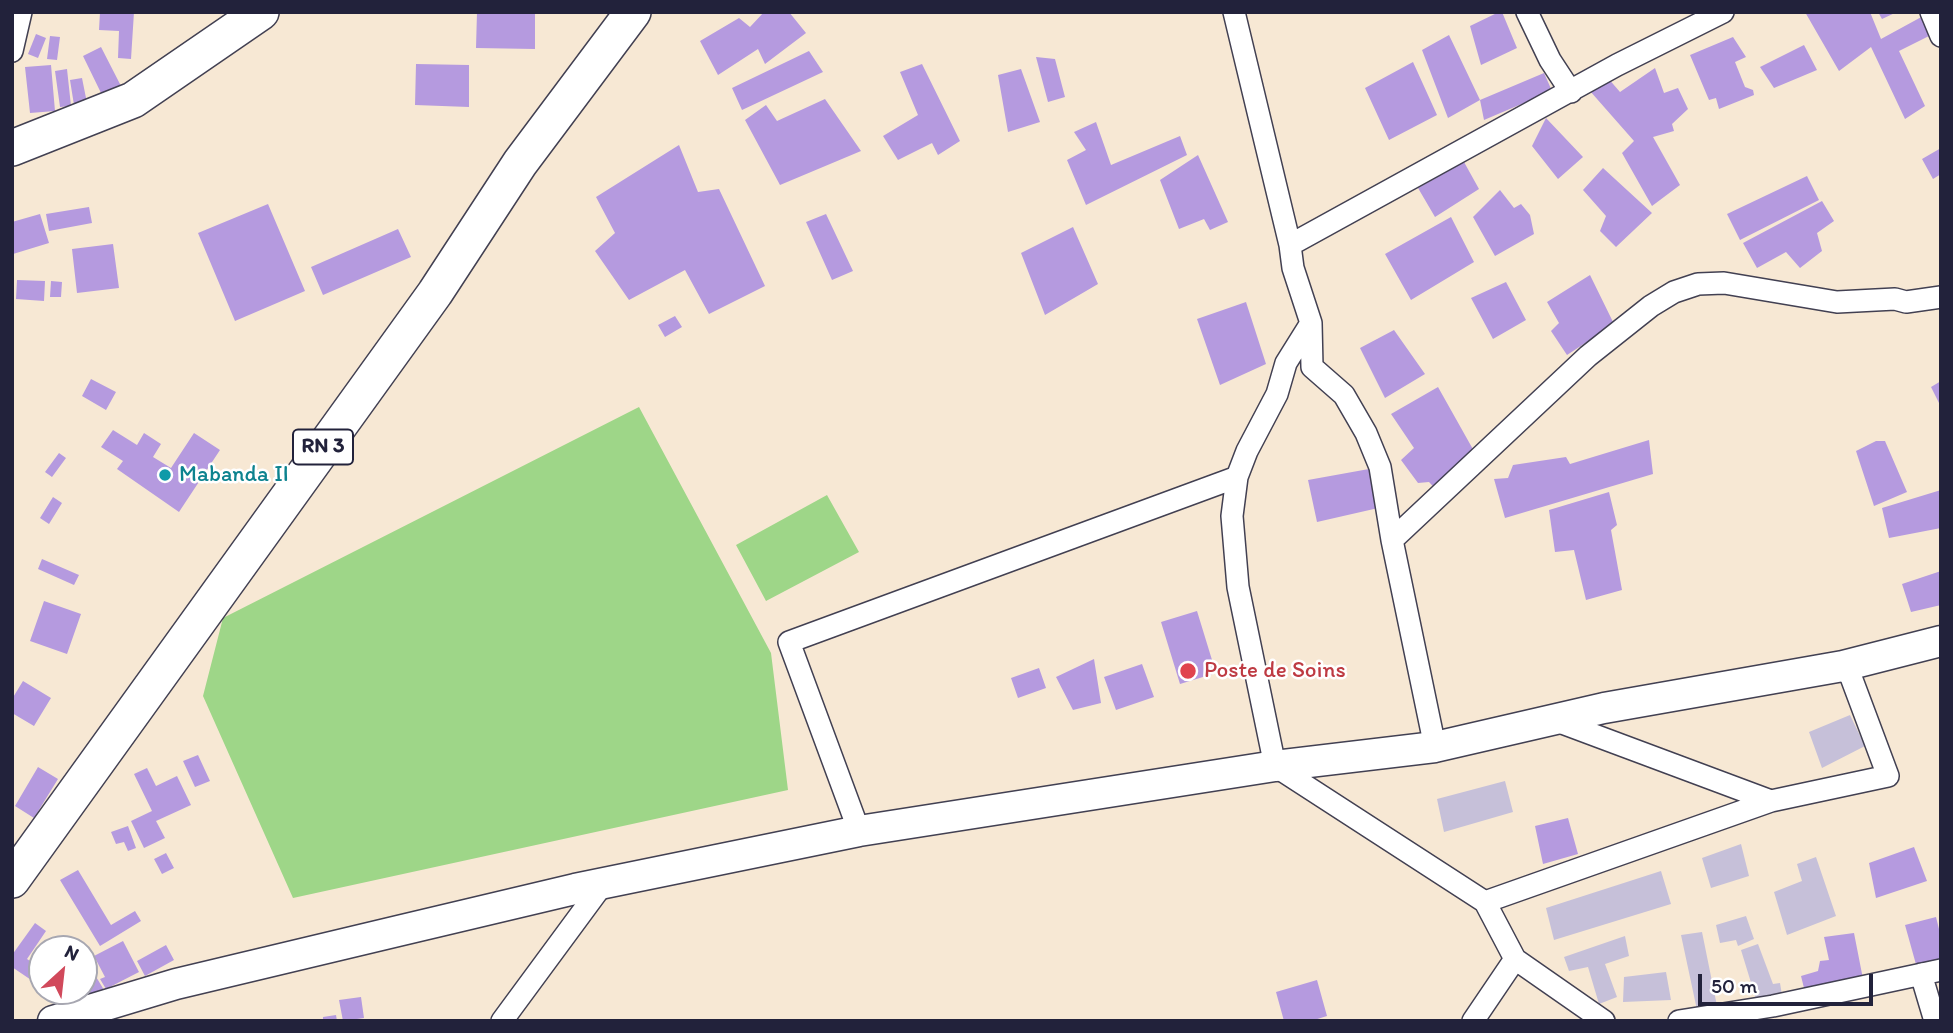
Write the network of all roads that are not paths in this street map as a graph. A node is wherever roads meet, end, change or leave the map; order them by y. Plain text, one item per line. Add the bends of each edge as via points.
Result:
1 (21, 12) edge
2 (261, 12) edge
3 (634, 12) edge
4 (1234, 12) edge
5 (1527, 12) edge
6 (1723, 12) edge
7 (1931, 12) edge
8 (1941, 36) edge
9 (12, 51) edge
10 (1571, 92) junction
11 (13, 143) edge
12 (1290, 245) junction
13 (1941, 297) edge
14 (1311, 323) junction
15 (1237, 477) junction
16 (1392, 540) junction
17 (1941, 641) edge
18 (1843, 666) junction
19 (1554, 720) junction
20 (1435, 747) junction
21 (1275, 766) junction
22 (1771, 801) junction
23 (859, 831) junction
24 (12, 880) edge
25 (603, 884) junction
26 (1485, 902) junction
27 (1515, 959) junction
28 (1931, 972) edge
29 (1774, 1013) edge
30 (53, 1021) edge
31 (502, 1021) edge
32 (1473, 1021) edge
33 (1604, 1021) edge
34 (1679, 1021) edge
35 (1935, 1021) edge

1 - 9 street
2 - 11 highway via 133,100
3 - 24 highway, RN 3 via 520,163 435,293
4 - 12 street
5 - 10 street
6 - 10 street
7 - 8 street
10 - 12 street
12 - 14 street
13 - 16 street via 1838,302 1724,283 1698,284 1674,292 1588,356
14 - 15 street via 1286,363 1277,394
14 - 16 street via 1312,366 1344,395 1380,467
15 - 21 street via 1232,516 1238,587
15 - 23 street via 789,642
16 - 20 street
17 - 18 main road
18 - 19 main road
18 - 22 street via 1888,776
19 - 20 main road
19 - 22 street
20 - 21 main road
21 - 23 main road
21 - 26 street
22 - 26 street
23 - 25 main road
25 - 30 main road via 176,984
25 - 31 street
26 - 27 street
27 - 32 street
27 - 33 street
28 - 29 street
28 - 35 street
29 - 34 street

